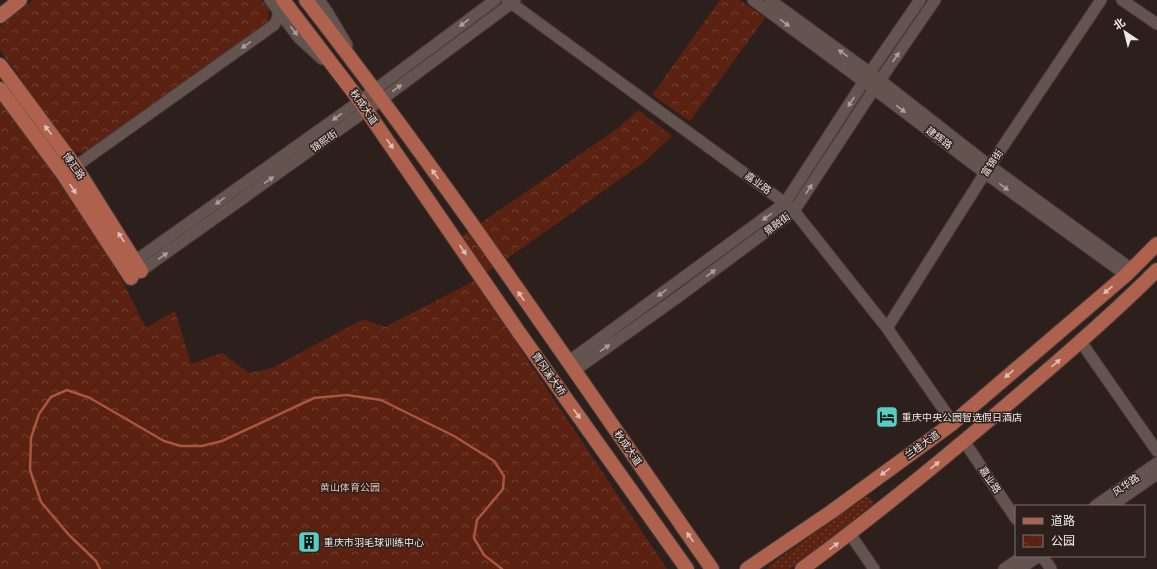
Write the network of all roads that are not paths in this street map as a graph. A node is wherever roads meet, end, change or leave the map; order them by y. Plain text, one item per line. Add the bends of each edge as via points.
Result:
1 (20, 0) edge
2 (270, 0) edge
3 (306, 0) edge
4 (318, 0) edge
5 (495, 0) edge
6 (754, 0) edge
7 (770, 0) edge
8 (920, 0) edge
9 (935, 0) edge
10 (1101, 0) edge
11 (1122, 0) edge
12 (511, 1) edge
13 (280, 5) edge
14 (0, 16) edge
15 (1157, 24) edge
16 (0, 65) edge
17 (360, 70) junction
18 (867, 77) junction
19 (877, 85) junction
20 (0, 89) edge
21 (378, 95) junction
22 (363, 105) junction
23 (75, 166) junction
24 (987, 169) junction
25 (63, 174) junction
26 (786, 203) junction
27 (794, 211) junction
28 (442, 218) joint
29 (1157, 244) edge
30 (133, 269) junction
31 (1129, 272) junction
32 (1155, 277) edge
33 (887, 328) junction
34 (1081, 342) junction
35 (571, 366) junction
36 (953, 423) junction
37 (964, 442) junction
38 (1157, 452) edge
39 (1157, 464) edge
40 (1157, 474) edge
41 (1096, 505) edge
42 (1112, 505) edge
43 (821, 518) junction
44 (1015, 518) edge
45 (850, 534) junction
46 (1022, 557) edge
47 (1038, 557) edge
48 (1041, 557) edge
49 (686, 569) edge
50 (712, 569) edge
51 (747, 569) edge
52 (759, 569) edge
53 (802, 569) edge
54 (874, 569) edge
55 (1004, 569) edge
56 (1020, 569) edge
57 (1051, 569) edge

1 - 14 main road
2 - 13 street
3 - 17 main road, 秋成大道
4 - 17 street via 328,12
5 -> 21 street, 锦熙街
6 -> 18 street, 建辉路
18 -> 7 street, 建辉路
8 - 18 street, 景融街
19 -> 9 street, 景融街
10 - 24 street, 富锦街
11 - 15 street
21 -> 12 street, 锦熙街
12 - 26 street, 嘉业路
13 -> 22 main road, 秋成大道 via 346,81
13 -> 23 street via 278,20 274,25
23 -> 16 main road, 博汇路
17 - 21 main road, 秋成大道
18 - 19 street, 建辉路
18 -> 26 street, 景融街
19 - 24 street, 建辉路
27 -> 19 street, 景融街
20 - 25 main road, 博汇路
21 - 22 street, 锦熙街
35 -> 21 main road, 秋成大道
22 -> 28 main road, 秋成大道
22 - 30 street, 锦熙街
23 - 25 street
30 -> 23 main road, 博汇路
24 - 31 street, 建辉路
24 - 33 street, 富锦街
25 -> 30 main road, 博汇路
26 - 27 street, 嘉业路
26 -> 35 street, 景融街
27 - 33 street, 嘉业路
35 -> 27 street, 景融街 via 678,297
28 -> 49 main road, 青冈溪大桥
29 - 31 main road, 兰桂大道
31 -> 36 main road, 兰桂大道
32 - 34 main road
33 - 36 street, 嘉业路
37 -> 34 main road
34 - 38 street
50 -> 35 main road, 秋成大道
36 -> 43 main road, 兰桂大道
37 - 44 street, 嘉业路
45 -> 37 main road
39 - 41 street, 风华路
40 - 42 street, 风华路
43 - 51 main road, 兰桂大道
43 - 52 main road
53 -> 45 main road
45 - 54 street
46 - 55 street
47 - 56 street
48 - 57 street

